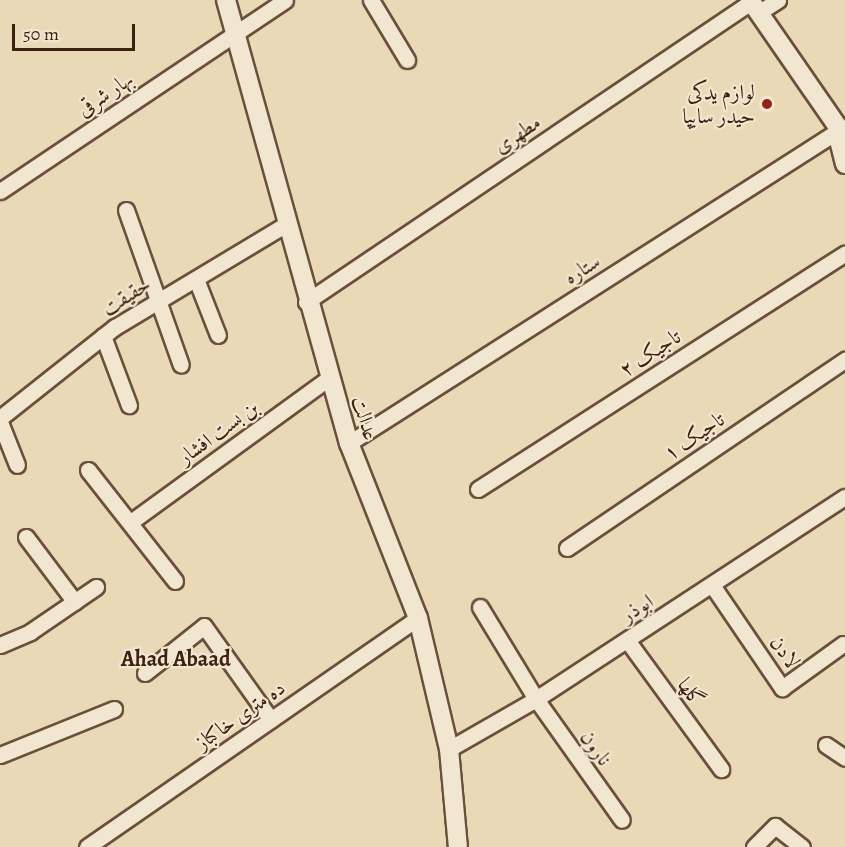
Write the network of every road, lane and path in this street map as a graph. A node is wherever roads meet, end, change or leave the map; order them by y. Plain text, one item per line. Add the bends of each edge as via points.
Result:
1 (226, 0) edge
2 (285, 0) edge
3 (371, 0) edge
4 (778, 0) edge
5 (753, 5) edge
6 (234, 32) junction
7 (407, 60) dead end
8 (842, 132) edge
9 (845, 164) edge
10 (0, 191) edge
11 (126, 210) dead end
12 (285, 225) junction
13 (845, 253) edge
14 (196, 279) junction
15 (157, 302) junction
16 (306, 302) junction
17 (218, 335) dead end
18 (103, 336) junction
19 (845, 360) edge
20 (181, 365) dead end
21 (330, 377) junction
22 (129, 405) dead end
23 (0, 420) edge
24 (349, 443) junction
25 (16, 465) dead end
26 (88, 470) dead end
27 (478, 489) dead end
28 (845, 497) edge
29 (132, 521) junction
30 (26, 537) dead end
31 (567, 548) dead end
32 (175, 581) dead end
33 (712, 585) junction
34 (96, 587) dead end
35 (75, 602) junction
36 (480, 608) dead end
37 (418, 618) junction
38 (627, 640) junction
39 (843, 644) dead end
40 (0, 645) edge
41 (145, 673) dead end
42 (536, 699) junction
43 (114, 709) dead end
44 (271, 720) junction
45 (826, 745) dead end
46 (449, 749) junction
47 (0, 755) edge
48 (845, 758) edge
49 (721, 770) dead end
50 (622, 820) dead end
51 (90, 846) edge
52 (458, 847) edge
53 (754, 847) edge
54 (802, 847) edge

1 - 6 street, عدالت
2 - 6 street, بهار شرقی
3 - 7 street
4 - 5 street, مطهری
5 - 8 street
5 - 16 street, مطهری
6 - 10 street, بهار شرقی
6 - 12 street, عدالت
8 - 9 street
8 - 24 street, ستاره
11 - 15 street
12 - 14 street, حقیقت
12 - 16 street, عدالت
13 - 27 street, تاجیک ۲
14 - 15 street, حقیقت
14 - 17 street
15 - 18 street, حقیقت
15 - 20 street
16 - 21 street, عدالت
18 - 22 street
18 - 23 street, حقیقت
19 - 31 street, تاجیک ۱
21 - 24 street, عدالت
21 - 29 street, بن بست افشار
23 - 25 street
24 - 37 street, عدالت
26 - 29 street
28 - 33 street, ابوذر
29 - 32 street
30 - 35 street
33 - 38 street, ابوذر
33 - 39 street, لادن via 782,688
34 - 35 street
35 - 40 street
36 - 42 street, نارون
37 - 44 street, ده متری خاکباز
37 - 46 street, عدالت
38 - 42 street, ابوذر
38 - 49 street, گلها
41 - 44 street via 204,626
42 - 46 street, ابوذر
42 - 50 street, نارون
43 - 47 street
44 - 51 street, ده متری خاکباز
45 - 48 street
46 - 52 street, عدالت
53 - 54 street via 775,826

